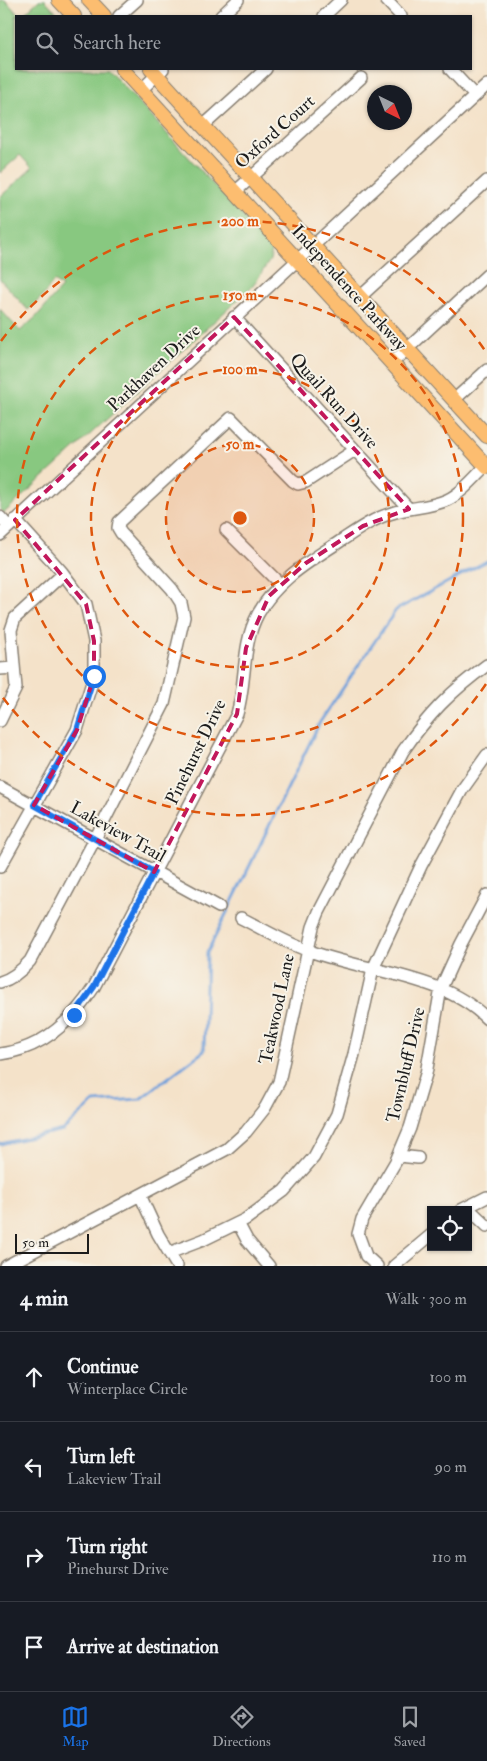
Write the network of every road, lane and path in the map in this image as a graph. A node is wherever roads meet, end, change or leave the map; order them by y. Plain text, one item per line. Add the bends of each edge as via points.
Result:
1 (59, 0) edge
2 (89, 0) edge
3 (137, 0) edge
4 (238, 0) edge
5 (341, 0) edge
6 (386, 0) edge
7 (73, 15) edge
8 (103, 15) edge
9 (120, 15) edge
10 (222, 15) edge
11 (325, 15) edge
12 (400, 15) edge
13 (123, 70) edge
14 (265, 70) edge
15 (451, 70) edge
16 (157, 71) edge
17 (361, 78) dead end
18 (487, 85) edge
19 (141, 90) junction
20 (475, 96) junction
21 (203, 126) junction
22 (251, 178) junction
23 (487, 181) edge
24 (235, 192) junction
25 (313, 246) junction
26 (298, 260) junction
27 (487, 275) edge
28 (360, 297) junction
29 (234, 317) junction
30 (407, 349) junction
31 (392, 363) junction
32 (487, 370) edge
33 (454, 400) junction
34 (487, 436) edge
35 (355, 450) junction
36 (487, 466) edge
37 (409, 508) junction
38 (0, 517) edge
39 (8, 527) edge
40 (226, 530) dead end
41 (63, 574) junction
42 (280, 584) junction
43 (487, 665) edge
44 (14, 668) junction
45 (0, 669) edge
46 (0, 721) edge
47 (487, 756) edge
48 (0, 787) edge
49 (34, 805) junction
50 (95, 839) junction
51 (0, 867) edge
52 (154, 872) junction
53 (487, 895) edge
54 (218, 907) dead end
55 (241, 918) dead end
56 (307, 950) junction
57 (373, 969) junction
58 (0, 982) edge
59 (441, 988) junction
60 (487, 1018) edge
61 (0, 1054) edge
62 (399, 1156) junction
63 (418, 1158) dead end
64 (140, 1194) junction
65 (487, 1197) edge
66 (468, 1206) edge
67 (472, 1214) edge
68 (238, 1223) junction
69 (487, 1226) edge
70 (427, 1238) edge
71 (169, 1253) junction
72 (6, 1266) edge
73 (177, 1266) edge
74 (269, 1266) edge
75 (377, 1266) edge
76 (394, 1266) edge

1 - 7 main road
2 - 8 main road
3 - 9 street
4 - 10 street
5 - 11 street
6 - 12 street
13 - 19 main road, Independence Parkway
14 - 21 street
15 - 20 street
16 - 19 street
16 - 21 main road, Independence Parkway
17 - 22 street, Oxford Court
18 - 20 street, Parkhaven Drive
19 - 24 main road, Independence Parkway
20 - 25 street, Parkhaven Drive
21 - 22 main road, Independence Parkway
22 - 24 street, Oxford Court
22 - 25 main road, Independence Parkway
23 - 28 street
24 - 26 main road, Independence Parkway
25 - 26 street, Parkhaven Drive
25 - 28 main road, Independence Parkway
26 - 29 street, Parkhaven Drive
26 - 31 main road, Independence Parkway
27 - 30 street
28 - 30 main road, Independence Parkway
29 - 35 street, Quail Run Drive
29 - 39 street, Parkhaven Drive
30 - 31 street
30 - 33 main road, Independence Parkway
31 - 36 main road, Independence Parkway
32 - 33 street
33 - 34 main road, Independence Parkway
35 - 37 street, Quail Run Drive
35 - 50 street via 298,484 231,418 119,522 121,533 172,589 181,603 184,617 164,704
36 - 37 street, Pinehurst Drive via 448,500
37 - 42 street, Pinehurst Drive via 363,526
38 - 39 street
39 - 41 street
40 - 42 street
41 - 44 street via 15,618 10,630
41 - 49 street via 86,604 94,641 94,676 77,730
42 - 52 street, Pinehurst Drive via 269,596 250,631 237,714
43 - 56 street, Teakwood Lane via 441,702 403,751 319,912
44 - 45 street
44 - 46 street via 16,688
47 - 57 street via 462,790 421,866
48 - 49 street, Lakeview Trail
49 - 50 street, Lakeview Trail
49 - 51 street
50 - 52 street, Lakeview Trail
50 - 58 street via 30,961 22,970
52 - 54 street, Lakeview Trail
52 - 61 street, Pinehurst Drive via 94,987 74,1015 48,1037 19,1051
53 - 59 street, Townbluff Drive
55 - 56 street
56 - 57 street
56 - 64 street, Teakwood Lane via 283,1067 265,1108 227,1149
57 - 59 street
57 - 68 street via 337,1114 314,1158 284,1190
59 - 60 street via 464,1000
59 - 62 street, Townbluff Drive via 426,1074
62 - 63 street
62 - 75 street, Townbluff Drive via 362,1219 358,1234 366,1256
64 - 71 street
64 - 72 street, Teakwood Lane
65 - 66 street
67 - 69 street
68 - 71 street
68 - 74 street via 247,1240
70 - 76 street
71 - 73 street

